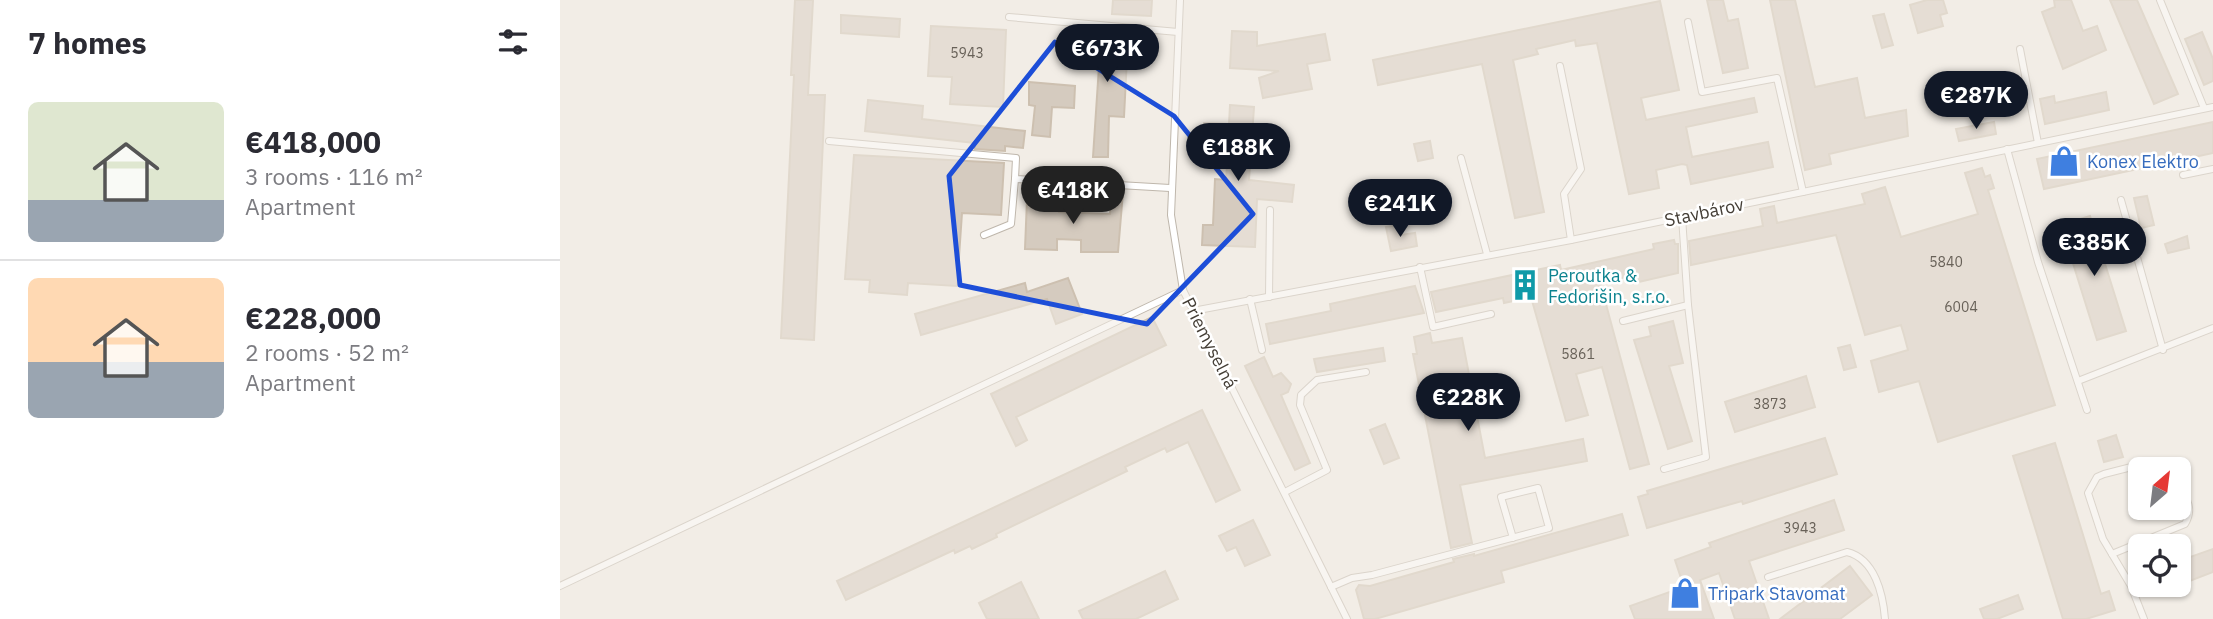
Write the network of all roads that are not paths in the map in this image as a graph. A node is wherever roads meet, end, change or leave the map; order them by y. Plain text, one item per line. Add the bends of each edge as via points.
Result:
1 (1180, 0) edge
2 (2160, 0) edge
3 (1009, 18) dead end
4 (1688, 22) dead end
5 (1178, 32) junction
6 (2020, 49) dead end
7 (1560, 65) dead end
8 (2213, 107) edge
9 (2204, 108) junction
10 (829, 141) dead end
11 (2038, 143) junction
12 (2007, 149) junction
13 (1461, 158) dead end
14 (2213, 169) edge
15 (2183, 175) dead end
16 (1015, 179) junction
17 (1170, 188) junction
18 (1803, 192) junction
19 (2121, 200) dead end
20 (1270, 211) dead end
21 (1682, 217) junction
22 (984, 235) dead end
23 (1571, 240) junction
24 (1488, 254) junction
25 (1420, 267) junction
26 (1183, 290) junction
27 (1269, 297) junction
28 (1250, 299) junction
29 (1688, 305) junction
30 (1193, 311) junction
31 (1491, 314) dead end
32 (1623, 321) dead end
33 (2213, 328) edge
34 (2163, 349) junction
35 (1262, 350) dead end
36 (1366, 372) dead end
37 (2078, 381) junction
38 (2087, 410) dead end
39 (2128, 468) edge
40 (1664, 469) dead end
41 (1285, 492) junction
42 (2187, 520) edge
43 (1513, 538) junction
44 (2112, 554) junction
45 (1768, 577) dead end
46 (560, 586) edge
47 (1331, 587) junction
48 (1347, 619) edge
49 (1885, 619) edge
50 (2144, 619) edge

1 - 5 lane, Priemyselná
2 - 9 lane
3 - 5 lane
4 - 18 lane via 1703,92 1777,78
5 - 17 lane, Priemyselná
6 - 11 lane
7 - 23 lane via 1581,169 1564,194
8 - 9 lane, Stavbárov
9 - 11 lane, Stavbárov
10 - 16 lane via 1016,158
11 - 12 lane, Stavbárov
12 - 18 lane, Stavbárov
12 - 37 lane
13 - 24 lane
14 - 15 lane
16 - 17 lane
16 - 22 lane via 1011,224
17 - 26 lane, Priemyselná
18 - 21 lane, Stavbárov
19 - 34 lane
20 - 27 lane
21 - 23 lane, Stavbárov
21 - 29 lane
23 - 24 lane, Stavbárov
24 - 25 lane, Stavbárov
25 - 27 lane, Stavbárov
25 - 31 lane via 1433,327
26 - 30 lane, Priemyselná
26 - 46 lane
27 - 28 lane, Stavbárov
28 - 30 lane, Stavbárov
28 - 35 lane
29 - 32 lane
29 - 40 lane via 1706,457
30 - 41 lane, Priemyselná
33 - 34 lane
34 - 37 lane
36 - 41 lane via 1317,380 1301,395 1300,405 1327,470
37 - 38 lane
39 - 44 lane via 2104,474 2088,493
41 - 47 lane, Priemyselná
42 - 44 lane
43 - 43 lane via 1501,497 1538,488 1549,528
43 - 47 lane
44 - 50 lane
45 - 49 lane via 1847,552 1857,555 1865,559 1878,584
47 - 48 lane, Priemyselná

